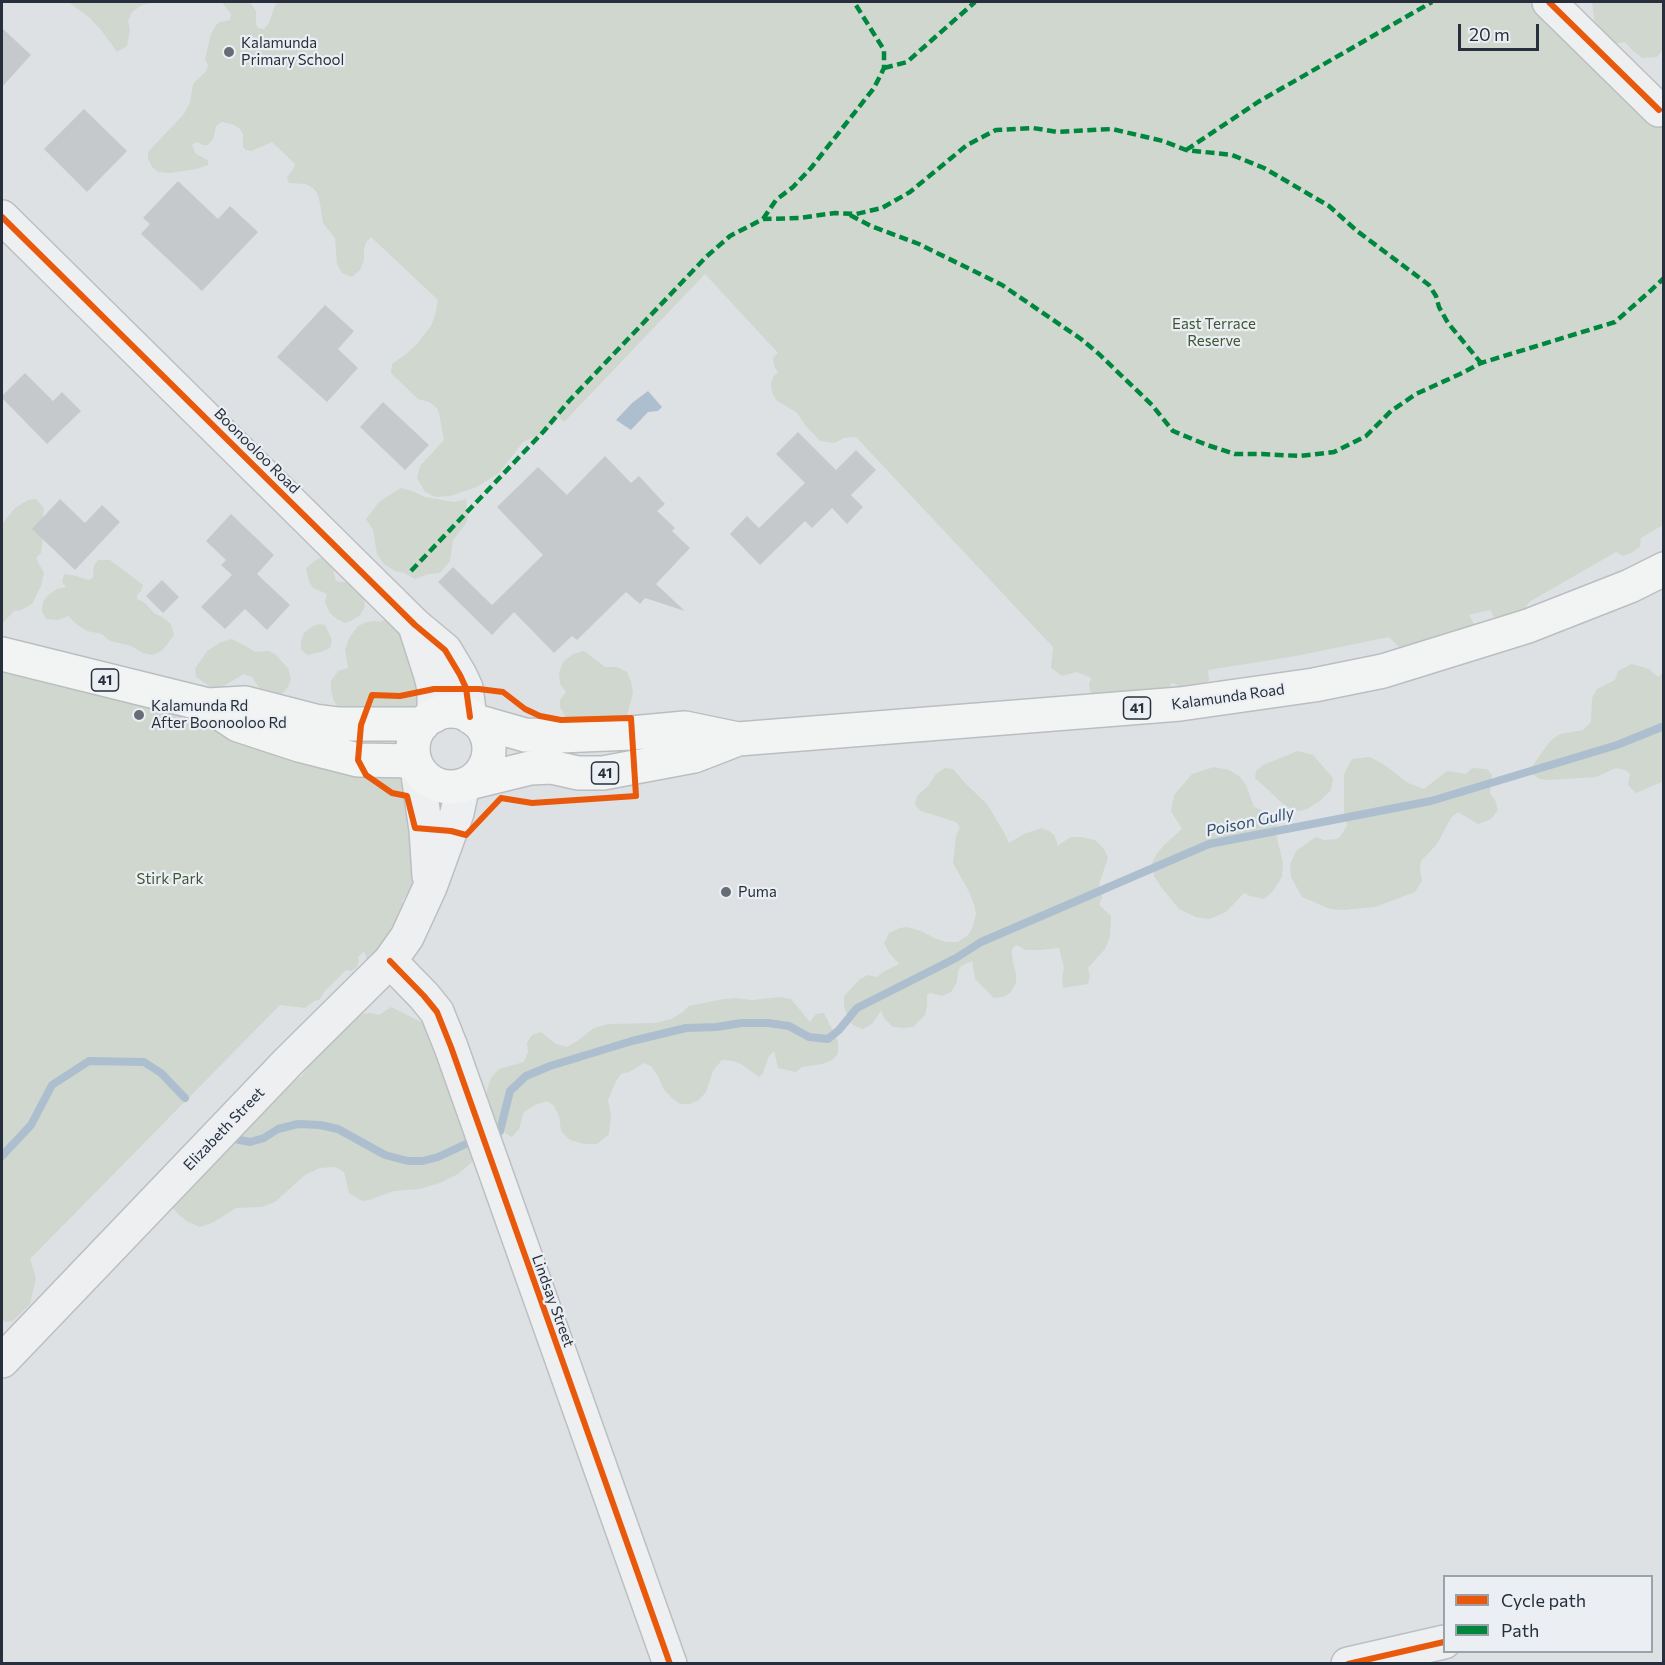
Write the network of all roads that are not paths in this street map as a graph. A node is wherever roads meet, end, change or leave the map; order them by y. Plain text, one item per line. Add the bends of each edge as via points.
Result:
1 (1549, 2) edge
2 (1659, 110) dead end
3 (2, 217) edge
4 (1664, 569) edge
5 (415, 625) junction
6 (2, 654) edge
7 (208, 705) junction
8 (473, 719) junction
9 (428, 720) junction
10 (738, 739) junction
11 (416, 764) junction
12 (466, 784) junction
13 (430, 887) junction
14 (390, 961) junction
15 (2, 1360) edge
16 (1443, 1642) edge
17 (670, 1664) edge
18 (1348, 1664) edge

1 - 2 street
3 - 5 street, Boonooloo Road
4 - 10 main road, Kalamunda Road / 41 via 1528,626 1383,671 1314,685 1180,704
5 - 8 street, Boonooloo Road via 445,650 466,688
5 - 9 street, Boonooloo Road via 434,689
6 - 7 main road, 41
7 - 9 main road, 41 via 245,703 339,724
7 - 11 main road, 41 via 238,725 299,745 358,759
8 - 9 main road, 41 via 458,712 446,712
8 - 10 main road, Kalamunda Road / 41 via 525,735 685,728
8 - 12 main road via 484,730 488,754 478,775
9 - 11 main road via 415,737
10 - 12 main road, Kalamunda Road / 41 via 694,756 603,773 530,768
11 - 12 main road, 41 via 432,783 453,787
11 - 13 street, Elizabeth Street
12 - 13 street, Elizabeth Street
13 - 14 street, Elizabeth Street via 407,937
14 - 15 street, Elizabeth Street
14 - 17 street, Lindsay Street via 437,1012 448,1038
16 - 18 street

